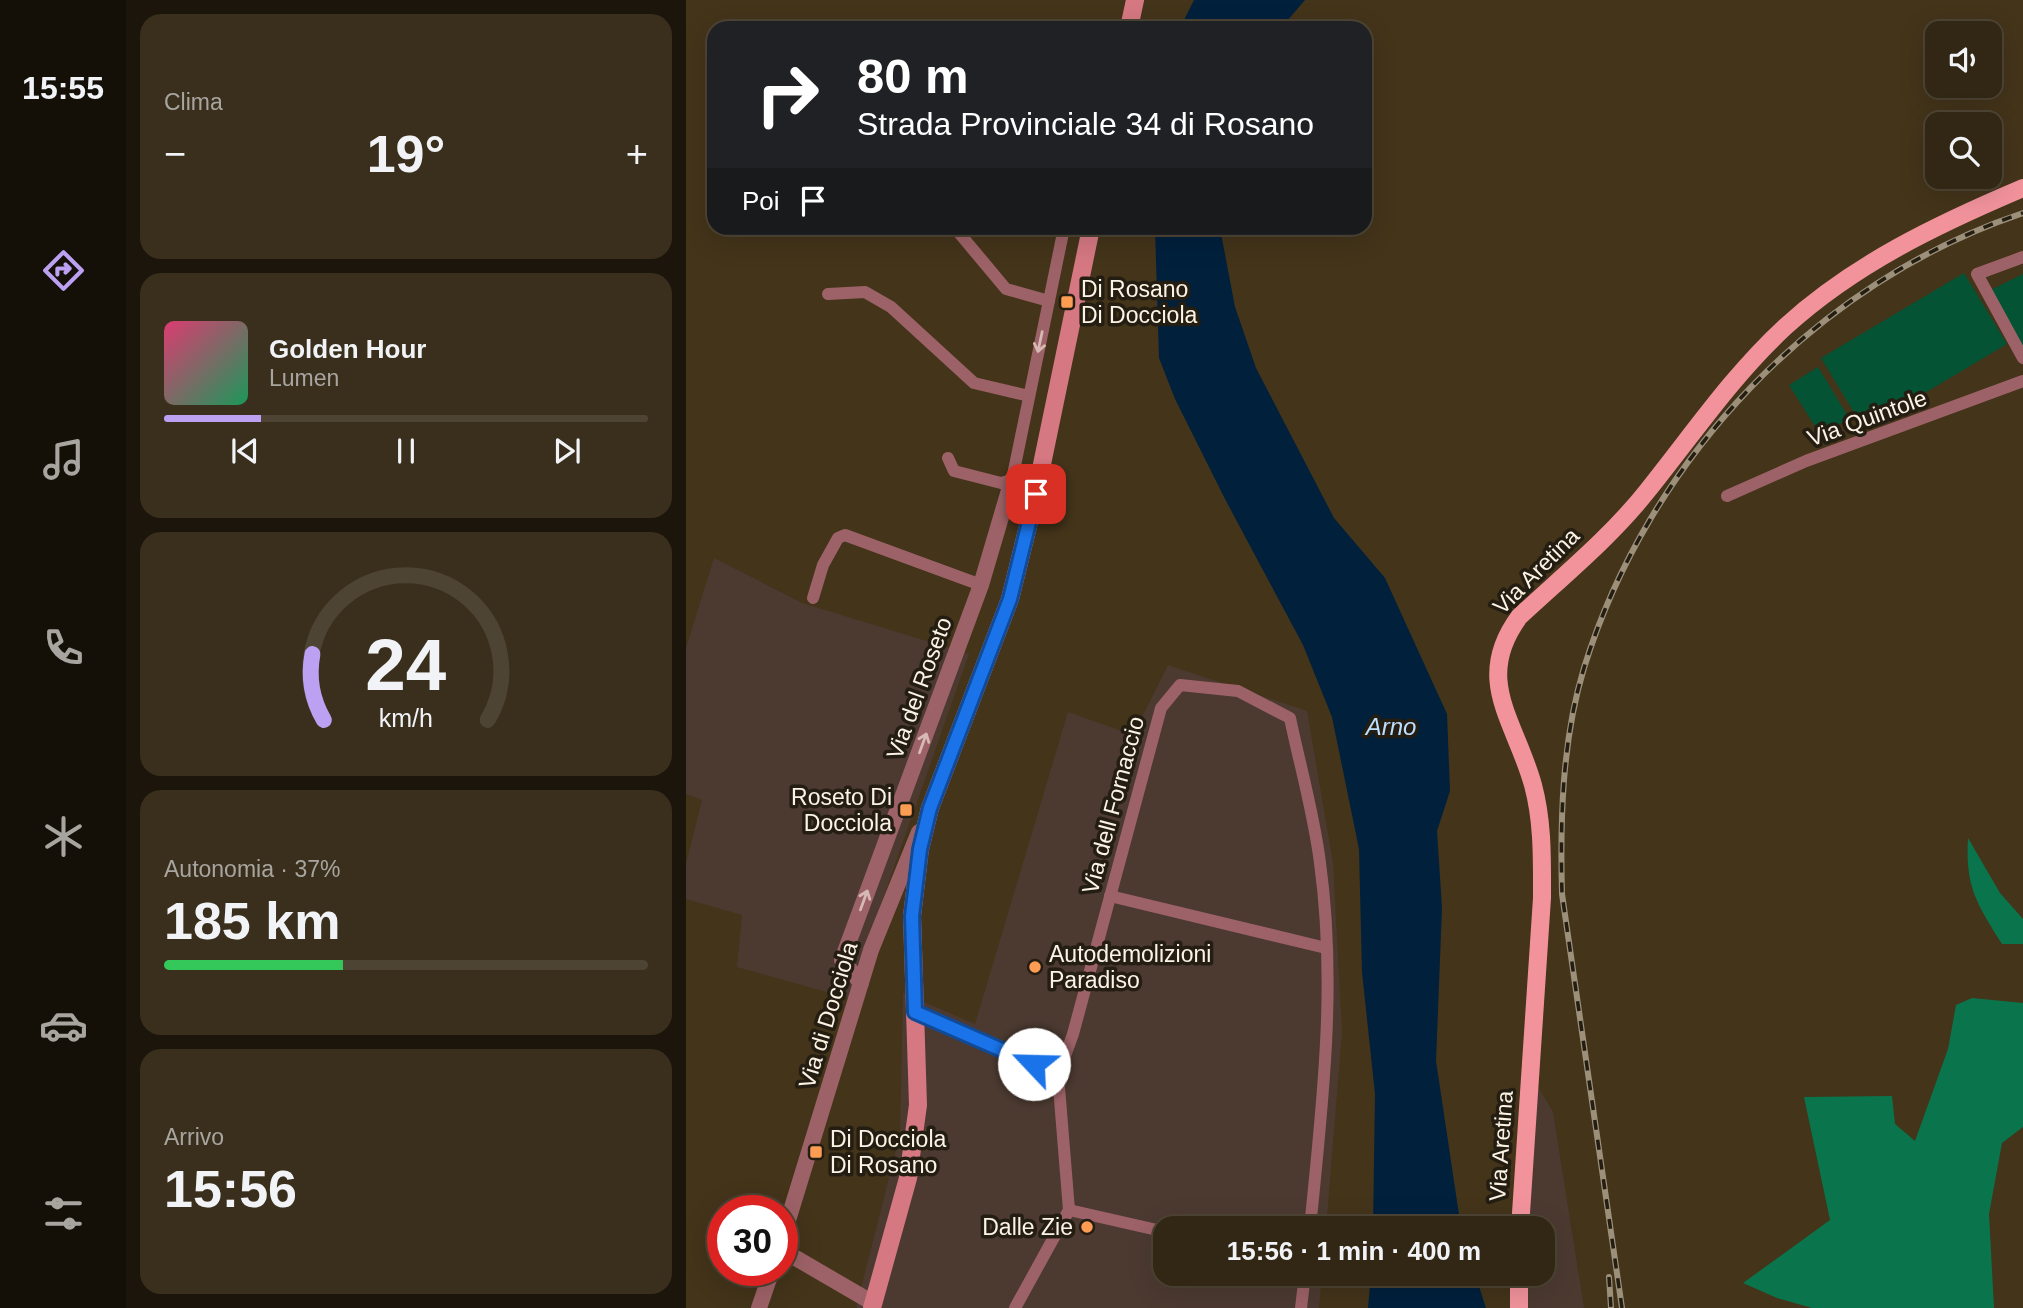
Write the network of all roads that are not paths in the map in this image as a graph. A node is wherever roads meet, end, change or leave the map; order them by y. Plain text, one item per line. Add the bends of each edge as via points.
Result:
1 (1135, 0) edge
2 (1130, 21) edge
3 (2023, 188) edge
4 (961, 235) edge
5 (1063, 235) edge
6 (1090, 235) edge
7 (2023, 257) edge
8 (828, 294) dead end
9 (1049, 301) junction
10 (2023, 358) edge
11 (2023, 382) edge
12 (1029, 396) junction
13 (948, 458) dead end
14 (1012, 480) junction
15 (1038, 486) junction
16 (1727, 496) dead end
17 (981, 585) junction
18 (813, 598) dead end
19 (930, 808) junction
20 (1110, 896) junction
21 (1326, 948) junction
22 (861, 983) junction
23 (915, 1012) junction
24 (1058, 1074) junction
25 (796, 1195) edge
26 (1069, 1210) junction
27 (1311, 1216) edge
28 (1521, 1216) edge
29 (1153, 1229) edge
30 (798, 1260) edge
31 (767, 1286) edge
32 (1304, 1286) edge
33 (1519, 1286) edge
34 (876, 1306) edge
35 (759, 1308) edge
36 (1016, 1308) edge
37 (1301, 1308) edge
38 (1519, 1308) edge

1 - 2 main road
3 - 28 main road, Via Aretina via 1864,266 1786,327 1712,405 1622,519 1507,634 1499,652 1498,684 1532,783 1542,849
4 - 9 street via 1006,289
5 - 9 street, Via del Roseto
6 - 15 main road
7 - 10 street via 1977,274
8 - 12 street via 865,292 891,307 974,383
9 -> 12 street, Via del Roseto
11 - 16 street, Via Quintole via 1806,461
12 - 14 street, Via del Roseto
13 - 14 street via 954,471 1001,483
14 - 15 street
14 - 17 street, Via del Roseto
15 - 19 main road via 1010,599
17 - 18 street via 845,536 838,538 823,565
22 -> 17 street, Via del Roseto via 842,960
19 - 22 street, Via di Docciola
19 - 23 main road via 912,916
20 - 21 street
20 - 21 street, Via dell Fornaccio via 1161,708 1180,685 1238,691 1290,718 1320,863
20 - 24 street, Via dell Fornaccio
21 - 27 street, Via dell Fornaccio via 1326,1075
22 - 25 street, Via di Docciola
23 - 24 street
23 - 34 main road via 918,1105 908,1178
24 - 26 street
26 - 29 street
26 - 36 street
30 - 34 street
31 - 35 street
32 - 37 street
33 - 38 main road

